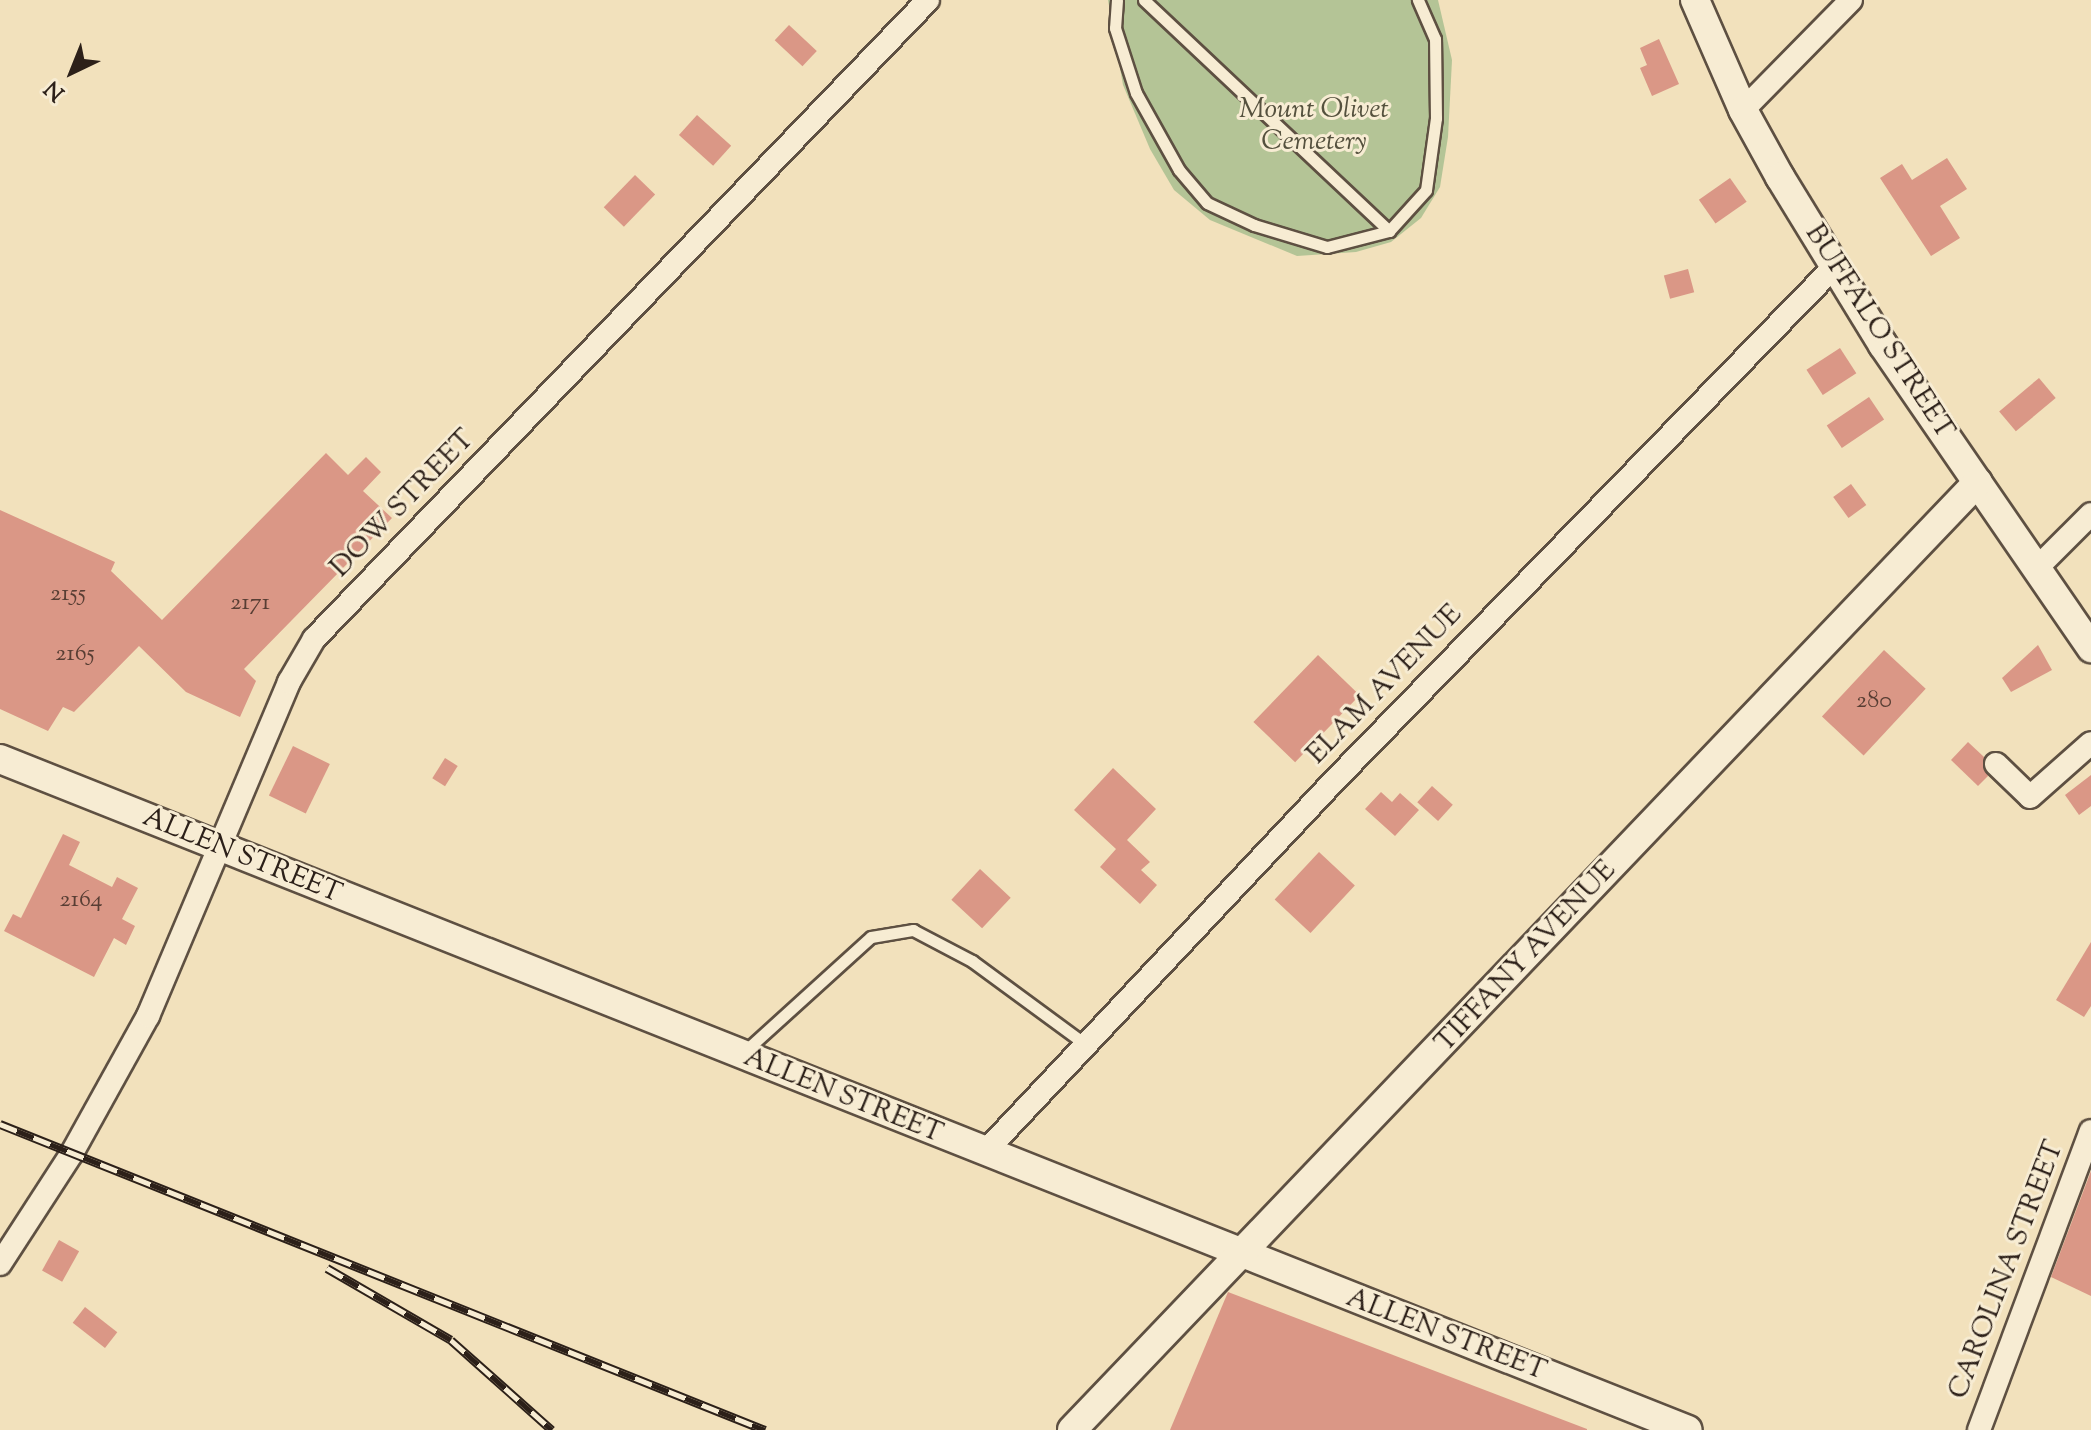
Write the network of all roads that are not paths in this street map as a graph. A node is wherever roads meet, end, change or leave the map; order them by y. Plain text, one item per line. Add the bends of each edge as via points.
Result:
1 (1117, 0) edge
2 (1144, 0) edge
3 (1418, 0) edge
4 (1695, 0) edge
5 (1851, 0) edge
6 (924, 1) edge
7 (1743, 110) junction
8 (1389, 231) junction
9 (1835, 266) junction
10 (1978, 482) junction
11 (2091, 514) edge
12 (2037, 568) junction
13 (2091, 648) edge
14 (2091, 743) edge
15 (0, 759) edge
16 (1996, 764) dead end
17 (219, 847) junction
18 (1085, 1044) junction
19 (741, 1056) junction
20 (2091, 1131) edge
21 (985, 1152) junction
22 (1243, 1255) junction
23 (1, 1262) edge
24 (1072, 1430) edge
25 (1688, 1430) edge
26 (1979, 1430) edge

1 - 8 lane via 1115,28 1136,93 1179,170 1207,203 1254,225 1327,247
2 - 8 lane
3 - 8 lane via 1435,39 1436,118 1426,190
4 - 7 street, BUFFALO STREET
5 - 7 street
6 - 17 street, DOW STREET via 314,639 289,682
7 - 9 street, BUFFALO STREET
9 - 10 street, BUFFALO STREET
9 - 18 street, ELAM AVENUE
10 - 12 street, BUFFALO STREET
10 - 22 street, TIFFANY AVENUE
11 - 12 street
12 - 13 street, BUFFALO STREET
14 - 16 street via 2030,797
15 - 17 street, ALLEN STREET
17 - 19 street, ALLEN STREET
17 - 23 street, DOW STREET via 148,1016 72,1153
18 - 19 lane via 972,961 913,930 871,937
18 - 21 street, ELAM AVENUE
19 - 21 street, ALLEN STREET
20 - 26 street, CAROLINA STREET
21 - 22 street, ALLEN STREET
22 - 24 street, TIFFANY AVENUE
22 - 25 street, ALLEN STREET

